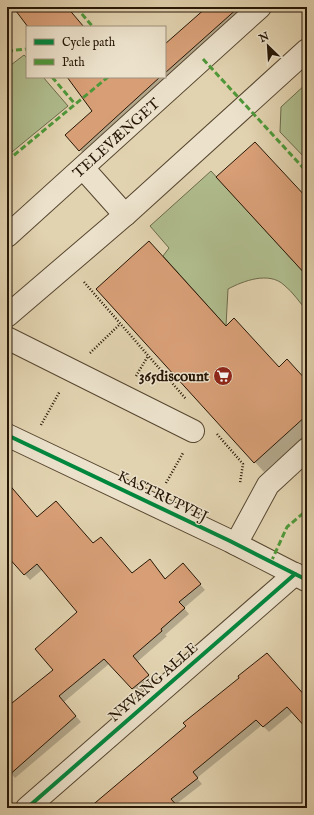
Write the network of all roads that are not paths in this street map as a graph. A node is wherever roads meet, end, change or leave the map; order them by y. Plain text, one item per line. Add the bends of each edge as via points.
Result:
1 (260, 7) edge
2 (307, 50) edge
3 (83, 168) junction
4 (125, 215) junction
5 (7, 236) edge
6 (7, 316) edge
7 (7, 338) edge
8 (193, 432) road end
9 (7, 435) edge
10 (307, 449) edge
11 (236, 544) junction
12 (301, 577) edge
13 (27, 808) edge

1 - 3 street, TELEVÆNGET
2 - 4 street
3 - 4 street
3 - 5 street, TELEVÆNGET
4 - 6 street
7 - 8 street
9 - 11 street, KASTRUPVEJ
10 - 11 street via 268,485
11 - 12 street, KASTRUPVEJ
12 - 13 street, NYVANG ALLE

